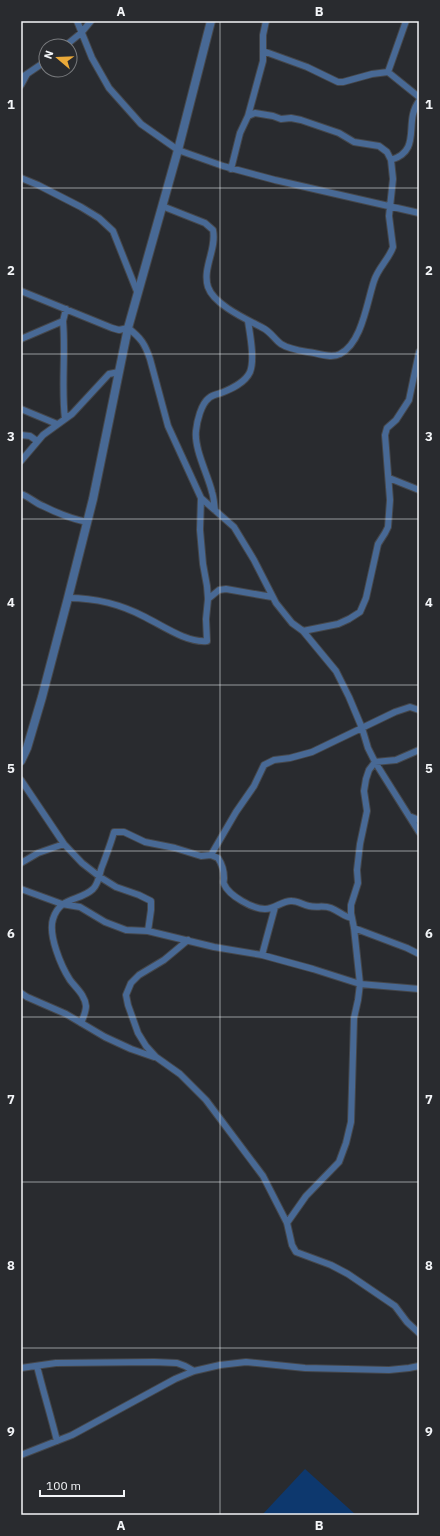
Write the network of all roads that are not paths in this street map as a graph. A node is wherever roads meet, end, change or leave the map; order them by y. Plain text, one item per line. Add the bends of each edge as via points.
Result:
1 (77, 21) edge
2 (91, 21) edge
3 (211, 21) edge
4 (266, 21) edge
5 (406, 21) edge
6 (81, 33) junction
7 (75, 38) edge
8 (263, 51) junction
9 (38, 66) edge
10 (388, 72) junction
11 (27, 74) junction
12 (21, 78) edge
13 (21, 85) edge
14 (419, 97) edge
15 (419, 101) edge
16 (248, 116) junction
17 (178, 150) junction
18 (391, 160) junction
19 (231, 169) junction
20 (21, 178) edge
21 (162, 206) junction
22 (390, 206) junction
23 (419, 213) edge
24 (21, 291) edge
25 (138, 295) junction
26 (66, 309) junction
27 (63, 321) junction
28 (248, 321) junction
29 (128, 328) junction
30 (21, 339) edge
31 (419, 352) edge
32 (119, 372) junction
33 (21, 409) edge
34 (65, 419) junction
35 (57, 424) junction
36 (21, 435) edge
37 (37, 441) junction
38 (21, 461) edge
39 (389, 478) junction
40 (419, 490) edge
41 (21, 494) edge
42 (201, 498) junction
43 (215, 510) junction
44 (87, 522) junction
45 (272, 597) junction
46 (68, 598) junction
47 (208, 599) junction
48 (303, 631) junction
49 (419, 710) edge
50 (362, 728) junction
51 (419, 750) edge
52 (21, 761) edge
53 (375, 762) junction
54 (21, 780) edge
55 (409, 816) junction
56 (419, 820) edge
57 (419, 832) edge
58 (64, 844) junction
59 (211, 855) junction
60 (21, 863) edge
61 (100, 877) junction
62 (21, 889) edge
63 (62, 904) junction
64 (275, 907) junction
65 (352, 918) junction
66 (354, 928) junction
67 (148, 931) junction
68 (188, 940) junction
69 (419, 954) edge
70 (262, 955) junction
71 (360, 984) junction
72 (419, 989) edge
73 (21, 993) edge
74 (81, 1023) junction
75 (156, 1057) junction
76 (287, 1223) junction
77 (419, 1333) edge
78 (38, 1366) junction
79 (419, 1366) edge
80 (21, 1368) edge
81 (194, 1371) junction
82 (57, 1441) junction
83 (21, 1454) edge

1 - 6 street
2 - 6 street
3 - 17 street
4 - 8 street
5 - 10 street
6 - 7 street
6 - 17 street via 109,88 141,124
8 - 10 street via 307,66 338,82
8 - 16 street via 263,61
9 - 11 street
10 - 14 street
11 - 12 street
11 - 13 street
15 - 18 street via 413,112 408,149 400,157
16 - 18 street via 255,113 300,120 354,142 379,146 387,152
16 - 19 street via 240,132
17 - 19 street
17 - 21 street
18 - 22 street via 393,194
19 - 22 street
20 - 25 street via 81,207 113,231
21 - 25 street
21 - 28 street via 205,223 213,230 214,240 206,280 209,290 215,298
22 - 23 street
22 - 28 street via 393,247 377,272 364,318 347,350 340,355 332,356 291,348 282,345 268,331
24 - 26 street
25 - 29 street
26 - 27 street
26 - 29 street via 112,328
27 - 30 street
27 - 34 street
28 - 43 street via 252,359 250,372 237,385 210,397 201,410 195,433
29 - 32 street
29 - 42 street via 139,337 146,348 168,426
31 - 39 street via 409,400 396,420 387,428 385,435
32 - 34 street via 109,374
32 - 44 street
33 - 35 street
34 - 35 street
35 - 37 street
36 - 37 street via 30,436
37 - 38 street
39 - 40 street
39 - 48 street via 388,527 378,544 368,592 360,612 338,624
41 - 44 street via 29,496 41,506
42 - 43 street
42 - 47 street via 200,530
43 - 45 street via 241,537
44 - 46 street
45 - 47 street via 226,589 219,590
45 - 48 street
46 - 47 street via 110,602 145,616 173,632 205,641 208,638
46 - 52 street via 42,697
48 - 50 street via 336,671
49 - 50 street via 410,707
50 - 53 street
50 - 59 street via 312,752 274,760 264,766
51 - 53 street via 396,760
53 - 55 street
53 - 65 street via 369,770 364,791 367,811 358,856 358,883 351,906
54 - 58 street
55 - 56 street
55 - 57 street
58 - 60 street via 38,853
58 - 61 street
59 - 61 street via 201,856 145,842 128,833 114,832
59 - 64 street via 221,862 224,883 235,896 253,906 265,909
61 - 63 street via 93,889 86,894
61 - 67 street via 116,887 151,901
62 - 63 street
63 - 67 street via 84,909 126,930
63 - 74 street via 53,919 53,936 58,956 85,1001
64 - 65 street via 293,901 309,906 332,908
64 - 70 street
65 - 66 street
66 - 69 street
66 - 71 street
67 - 68 street
68 - 70 street
68 - 75 street via 164,960 139,974 131,983 126,995 138,1033
70 - 71 street
71 - 72 street
71 - 76 street via 354,1018 351,1122 346,1143 339,1162 306,1196
73 - 74 street
74 - 75 street via 105,1038
75 - 76 street via 180,1074 206,1100 263,1176
76 - 77 street via 296,1252 332,1265 348,1274 395,1306
78 - 80 street
78 - 81 street via 56,1363 154,1362 177,1363
78 - 82 street
79 - 81 street via 389,1370 305,1368 246,1362
81 - 82 street
82 - 83 street

